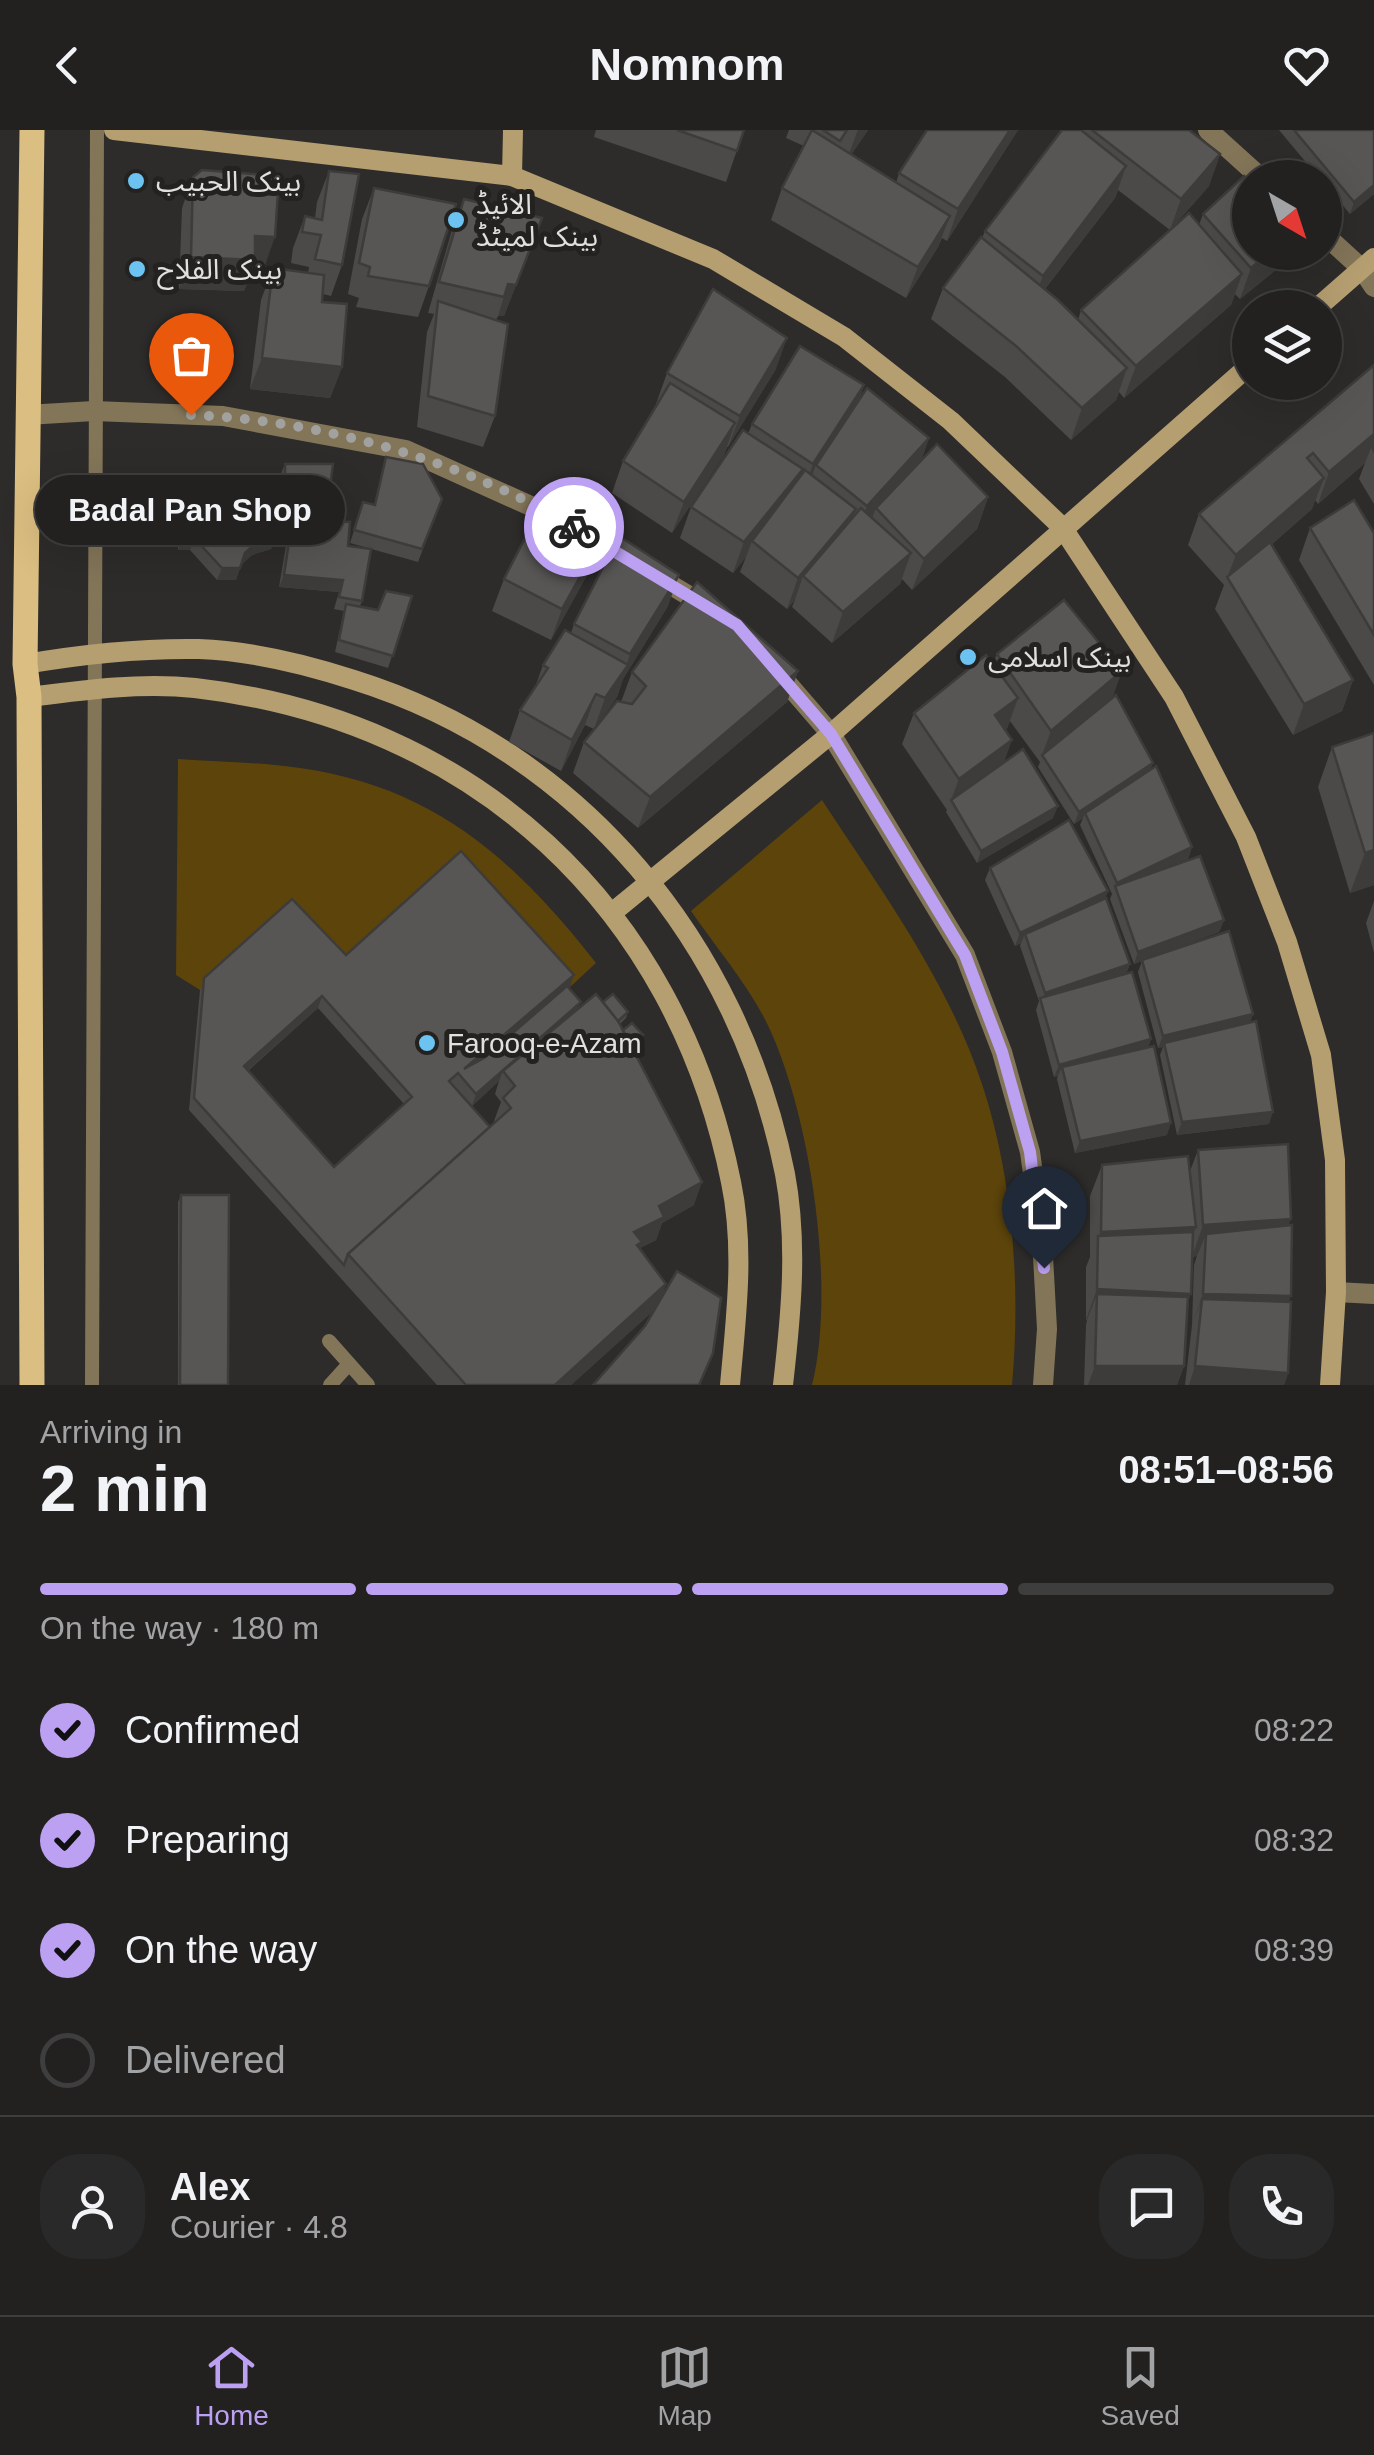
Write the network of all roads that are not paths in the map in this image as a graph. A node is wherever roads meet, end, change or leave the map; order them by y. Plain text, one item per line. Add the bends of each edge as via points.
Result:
1 (32, 130) edge
2 (97, 130) edge
3 (114, 130) edge
4 (513, 130) edge
5 (1208, 130) edge
6 (1241, 160) edge
7 (512, 176) junction
8 (1342, 247) edge
9 (1368, 264) edge
10 (1374, 287) edge
11 (1338, 290) edge
12 (1232, 381) edge
13 (94, 411) junction
14 (26, 414) junction
15 (1062, 527) junction
16 (737, 625) edge
17 (98, 652) junction
18 (760, 652) edge
19 (26, 664) junction
20 (93, 688) junction
21 (30, 697) junction
22 (831, 734) junction
23 (652, 880) junction
24 (613, 912) junction
25 (1336, 1292) junction
26 (1374, 1294) edge
27 (330, 1341) dead end
28 (350, 1364) junction
29 (32, 1385) edge
30 (92, 1385) edge
31 (330, 1385) edge
32 (368, 1385) edge
33 (730, 1385) edge
34 (783, 1385) edge
35 (1043, 1385) edge
36 (1330, 1385) edge

1 - 14 main road
2 - 13 lane
3 - 7 street
4 - 7 street
5 - 6 street
7 - 15 street via 713,258 844,337 951,422
8 - 9 street
9 - 10 street
9 - 11 street
12 - 15 street
13 - 14 street
13 - 16 street via 223,416 406,450 564,521
13 - 17 lane
14 - 19 main road
15 - 22 street
15 - 25 street via 1174,697 1246,838 1287,942 1321,1054 1335,1160
17 - 19 street
17 - 20 lane
17 - 23 street via 202,649 305,664 404,696 496,743 566,794
18 - 22 street
19 - 21 main road
20 - 21 street
20 - 24 street via 211,690 288,703 382,734 468,780 546,840
20 - 30 lane
21 - 29 main road
22 - 23 street
22 - 35 street via 965,955 1002,1052 1030,1152 1042,1238 1048,1329
23 - 24 street
23 - 34 street via 714,970 759,1070 786,1177 794,1286
24 - 33 street via 668,996 708,1088 720,1136 732,1186 740,1286
25 - 26 street
25 - 36 street
27 - 28 lane
28 - 31 lane
28 - 32 lane

